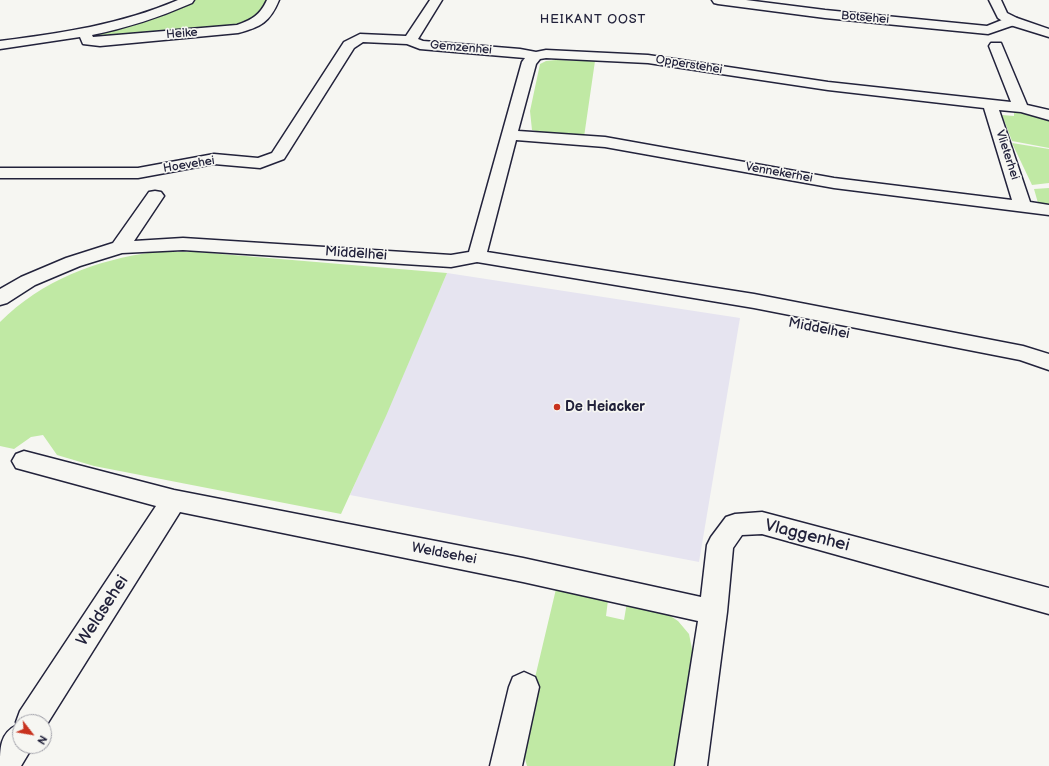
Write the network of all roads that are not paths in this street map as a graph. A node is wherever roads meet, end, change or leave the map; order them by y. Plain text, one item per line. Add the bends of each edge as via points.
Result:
1 (188, 0) edge
2 (273, 0) edge
3 (436, 0) edge
4 (718, 0) edge
5 (829, 0) edge
6 (995, 0) edge
7 (825, 14) junction
8 (1012, 21) junction
9 (84, 31) junction
10 (1049, 33) edge
11 (410, 40) junction
12 (0, 45) edge
13 (996, 46) dead end
14 (536, 56) junction
15 (990, 104) junction
16 (1021, 108) junction
17 (1049, 115) edge
18 (509, 135) junction
19 (0, 173) edge
20 (155, 196) dead end
21 (1023, 207) junction
22 (1049, 210) edge
23 (120, 248) junction
24 (477, 256) junction
25 (590, 275) junction
26 (0, 298) edge
27 (1049, 362) edge
28 (1049, 376) edge
29 (24, 460) dead end
30 (174, 500) junction
31 (1049, 601) edge
32 (713, 612) junction
33 (524, 687) dead end
34 (36, 714) edge
35 (12, 752) edge
36 (3, 766) edge
37 (506, 766) edge
38 (691, 766) edge

1 - 9 street, Heike via 137,19
2 - 9 street, Heike via 266,16 258,23 238,29 100,42 88,41
3 - 11 street, Gemzenhei
4 - 7 street, Botsehei
5 - 7 street
6 - 8 street via 1002,15
7 - 8 street, Botsehei via 988,30
8 - 10 street
9 - 12 street, Heike
11 - 14 street, Gemzenhei via 420,44
11 - 19 street, Hoevehei via 360,38 349,45 278,156 260,163 214,159 138,173
13 - 16 street
14 - 15 street, Opperstehei via 546,54 648,59 828,86
14 - 18 street via 529,62
15 - 16 street, Opperstehei
15 - 21 street, Vlieterhei
16 - 17 street, Opperstehei
18 - 21 street, Vennekerhei via 605,142 834,183
18 - 24 street
20 - 23 street
21 - 22 street, Vennekerhei
23 - 24 street, Middelhei via 183,244 451,261
23 - 26 street, Middelhei via 73,262 28,281
24 - 25 street, Middelhei
25 - 27 street, Middelhei via 754,301 1023,353
25 - 28 street, Middelhei via 752,316 1021,368
29 - 30 street, Weldsehei
30 - 32 street, Weldsehei via 523,570
30 - 34 street, Weldsehei
31 - 32 street, Vlaggenhei via 762,523 735,525 720,545
32 - 38 street, Vlaggenhei
33 - 37 street
35 - 36 street

